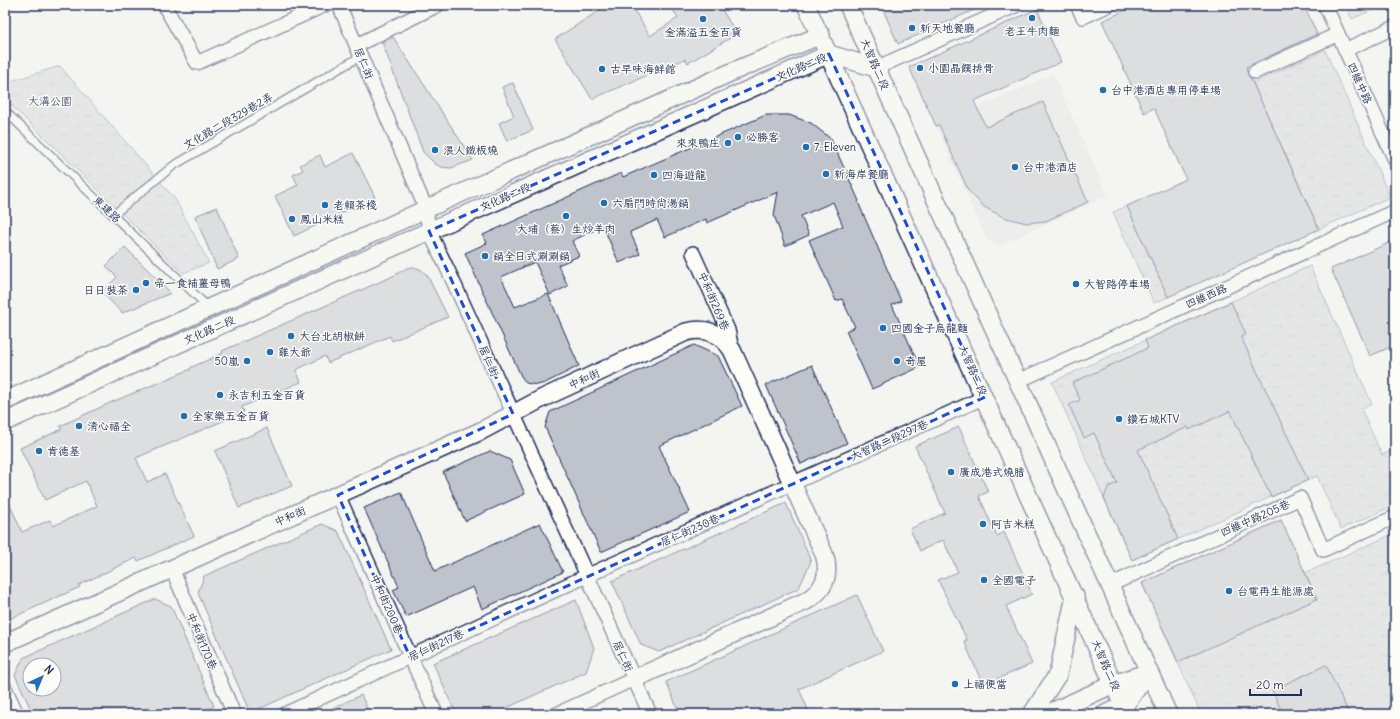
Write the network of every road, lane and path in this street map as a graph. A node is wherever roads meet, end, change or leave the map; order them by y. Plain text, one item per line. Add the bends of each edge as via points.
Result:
1 (164, 5) edge
2 (325, 5) edge
3 (339, 5) edge
4 (438, 5) edge
5 (806, 5) edge
6 (848, 5) edge
7 (1017, 5) edge
8 (1077, 5) edge
9 (1109, 5) edge
10 (1325, 5) edge
11 (1395, 27) edge
12 (1338, 34) junction
13 (821, 35) junction
14 (359, 50) junction
15 (1345, 50) junction
16 (829, 54) junction
17 (876, 68) junction
18 (1255, 72) dead end
19 (5, 110) edge
20 (1395, 160) edge
21 (426, 209) junction
22 (1395, 211) edge
23 (113, 215) junction
24 (429, 231) junction
25 (693, 253) dead end
26 (209, 308) junction
27 (732, 350) junction
28 (1018, 381) junction
29 (985, 397) junction
30 (5, 401) edge
31 (513, 414) junction
32 (5, 422) edge
33 (793, 484) junction
34 (338, 495) junction
35 (1395, 517) edge
36 (172, 569) junction
37 (587, 576) junction
38 (1110, 585) junction
39 (1075, 596) junction
40 (5, 643) edge
41 (410, 657) junction
42 (1149, 672) junction
43 (634, 679) junction
44 (1114, 684) junction
45 (5, 688) edge
46 (1126, 710) edge
47 (17, 714) edge
48 (234, 714) edge
49 (285, 714) edge
50 (436, 714) edge
51 (557, 714) edge
52 (650, 714) edge
53 (1032, 714) edge
54 (1047, 714) edge
55 (1105, 714) edge
56 (1168, 714) edge

1 - 2 street via 197,63
3 - 14 street, 居仁街
4 - 14 street
5 - 13 street, 大智路二段
6 - 17 street, 大智路二段
7 - 17 street
8 - 9 street via 1083,17
10 - 12 street, 四維中路
11 - 15 street
12 - 15 street, 四維中路
12 - 18 street
13 - 16 street, 大智路二段
13 - 17 street, 文化路二段
13 - 21 street, 文化路二段 via 734,71
14 - 21 street, 居仁街
14 - 23 lane, 文化路二段329巷2弄 via 173,166
15 - 20 street, 四維中路
16 - 17 street, 文化路二段
16 - 24 street, 文化路二段
16 - 29 street, 大智路二段
17 - 28 street, 大智路二段
19 - 23 lane, 東建路
21 - 24 street, 居仁街
21 - 26 street, 文化路二段
22 - 28 street, 四維西路
23 - 26 lane, 東建路
24 - 31 street, 居仁街
24 - 32 street, 文化路二段
25 - 27 street, 中和街269巷 via 728,330
26 - 30 street, 文化路二段
27 - 31 street, 中和街 via 713,332 686,332
27 - 33 street, 中和街
28 - 38 street, 大智路二段
29 - 33 street, 大智路二段297巷
29 - 39 street, 大智路二段
31 - 34 street, 中和街 via 482,431
31 - 37 street, 居仁街
33 - 37 street, 居仁街230巷
33 - 43 street, 中和街 via 826,561 826,578 822,587 806,602
34 - 36 street, 中和街
34 - 41 street, 中和街200巷
35 - 38 street, 四維中路205巷 via 1323,550 1300,498
36 - 40 street, 中和街
36 - 48 street, 中和街170巷
37 - 41 street, 居仁街217巷
37 - 43 street, 居仁街
38 - 42 street, 大智路二段
39 - 44 street, 大智路二段
39 - 53 street via 1058,674
41 - 49 street, 居仁街217巷
41 - 50 street, 中和街200巷
42 - 44 street
42 - 46 street
42 - 56 street, 大智路二段
43 - 51 street
43 - 52 street, 居仁街
44 - 46 street, 大智路二段
44 - 54 street
45 - 47 street
46 - 55 street

